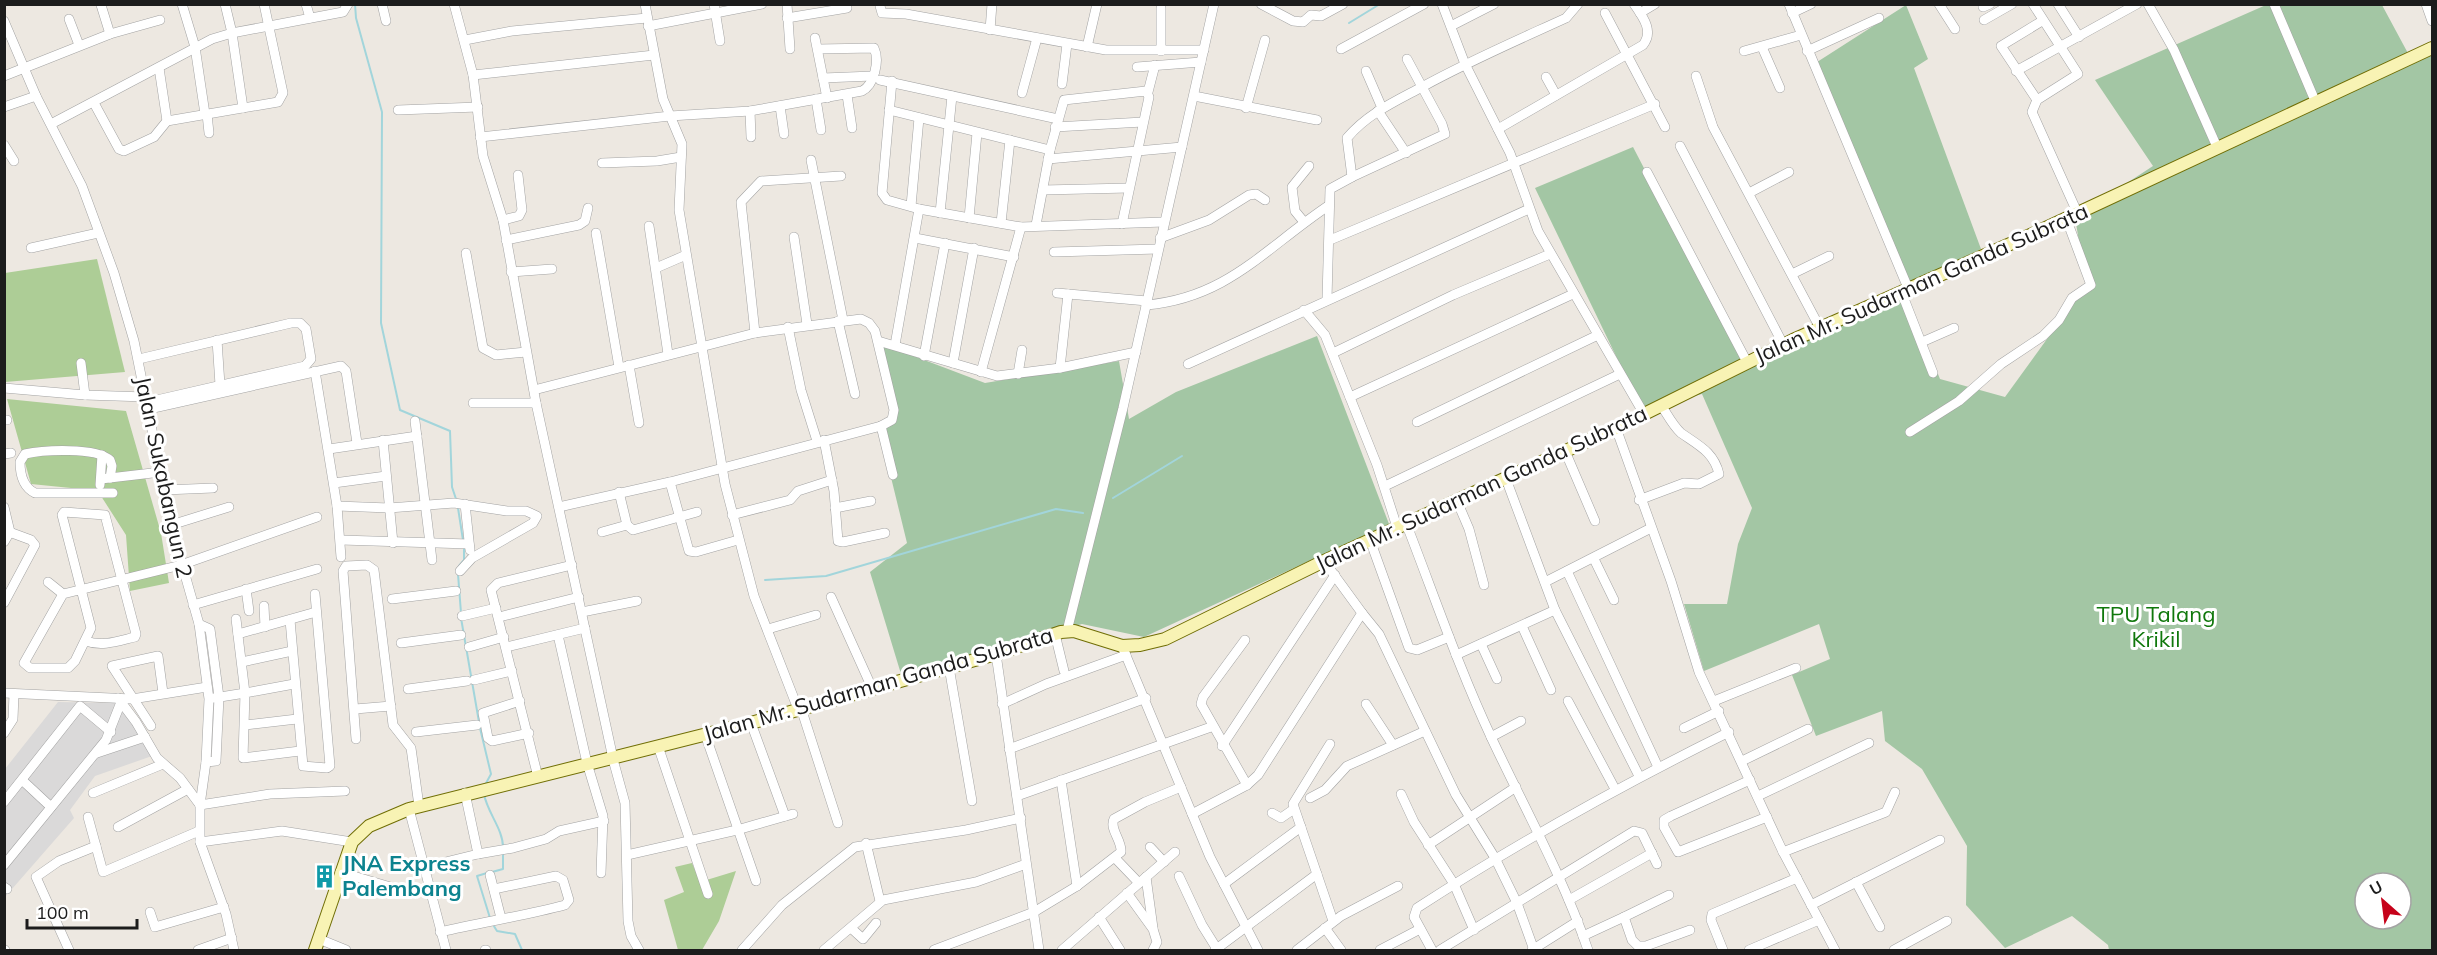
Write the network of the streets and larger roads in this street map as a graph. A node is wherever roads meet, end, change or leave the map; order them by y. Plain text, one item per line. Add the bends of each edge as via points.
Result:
1 (182, 4) edge
2 (225, 4) edge
3 (264, 4) edge
4 (306, 4) edge
5 (348, 4) edge
6 (382, 4) edge
7 (454, 4) edge
8 (645, 4) edge
9 (762, 4) edge
10 (787, 4) edge
11 (992, 4) edge
12 (1098, 4) edge
13 (1214, 4) edge
14 (1261, 4) edge
15 (1343, 4) edge
16 (1424, 4) edge
17 (1442, 4) edge
18 (1494, 4) edge
19 (1578, 4) edge
20 (1634, 4) edge
21 (1655, 4) edge
22 (1811, 4) edge
23 (1939, 4) edge
24 (2012, 4) edge
25 (2033, 4) edge
26 (2058, 4) edge
27 (2137, 4) edge
28 (2148, 4) edge
29 (2274, 4) edge
30 (2426, 4) edge
31 (101, 5) edge
32 (880, 6) dead end
33 (847, 8) dead end
34 (1161, 8) dead end
35 (715, 9) edge
36 (1790, 9) edge
37 (1605, 13) dead end
38 (1640, 13) junction
39 (310, 18) junction
40 (787, 18) junction
41 (1879, 18) dead end
42 (69, 20) dead end
43 (160, 20) dead end
44 (1984, 20) dead end
45 (4, 21) edge
46 (386, 21) dead end
47 (2042, 21) junction
48 (2433, 21) edge
49 (648, 22) junction
50 (269, 26) junction
51 (1451, 26) junction
52 (1955, 29) dead end
53 (990, 30) junction
54 (232, 33) junction
55 (110, 34) junction
56 (7, 35) edge
57 (1801, 35) junction
58 (2079, 37) junction
59 (815, 38) dead end
60 (1037, 38) junction
61 (465, 40) junction
62 (720, 40) dead end
63 (1265, 40) dead end
64 (1067, 44) junction
65 (79, 45) junction
66 (195, 47) junction
67 (1087, 47) junction
68 (1762, 47) junction
69 (2059, 48) junction
70 (2433, 48) edge
71 (790, 49) dead end
72 (818, 49) junction
73 (1341, 49) dead end
74 (1204, 50) junction
75 (1161, 51) junction
76 (1744, 51) dead end
77 (1807, 51) junction
78 (1627, 54) junction
79 (654, 55) junction
80 (1407, 59) dead end
81 (1202, 62) junction
82 (1465, 64) junction
83 (1155, 65) junction
84 (1137, 67) dead end
85 (159, 68) junction
86 (25, 69) junction
87 (1366, 71) dead end
88 (2016, 71) junction
89 (473, 75) junction
90 (4, 76) edge
91 (1696, 76) dead end
92 (824, 78) junction
93 (877, 78) junction
94 (1546, 78) dead end
95 (892, 81) junction
96 (1062, 84) dead end
97 (1423, 86) junction
98 (1780, 88) dead end
99 (1148, 92) junction
100 (1022, 93) dead end
101 (847, 94) junction
102 (1556, 95) junction
103 (36, 96) junction
104 (952, 96) junction
105 (1194, 96) junction
106 (827, 98) junction
107 (816, 99) junction
108 (2037, 100) junction
109 (94, 103) junction
110 (2316, 103) junction
111 (1655, 104) junction
112 (780, 106) junction
113 (4, 107) edge
114 (478, 107) junction
115 (243, 108) junction
116 (1246, 108) junction
117 (398, 110) dead end
118 (889, 110) junction
119 (1380, 110) junction
120 (750, 111) junction
121 (206, 114) junction
122 (670, 116) junction
123 (919, 118) junction
124 (1317, 120) dead end
125 (167, 121) junction
126 (1143, 122) junction
127 (1057, 123) junction
128 (51, 124) junction
129 (948, 125) junction
130 (1665, 127) dead end
131 (852, 128) dead end
132 (1498, 129) junction
133 (821, 130) dead end
134 (977, 133) junction
135 (209, 134) dead end
136 (784, 134) dead end
137 (480, 137) junction
138 (751, 137) dead end
139 (1010, 140) junction
140 (4, 145) edge
141 (1680, 146) dead end
142 (1182, 147) junction
143 (2217, 147) junction
144 (1138, 152) junction
145 (1406, 153) junction
146 (1049, 154) junction
147 (681, 157) junction
148 (811, 160) dead end
149 (14, 161) dead end
150 (603, 163) dead end
151 (1514, 165) junction
152 (1309, 166) dead end
153 (1647, 172) dead end
154 (1789, 172) dead end
155 (518, 175) dead end
156 (841, 176) dead end
157 (1352, 177) junction
158 (813, 178) junction
159 (1129, 188) junction
160 (1043, 190) junction
161 (1749, 193) junction
162 (1265, 200) dead end
163 (1328, 206) junction
164 (915, 207) junction
165 (588, 208) dead end
166 (1529, 209) junction
167 (940, 213) junction
168 (2072, 215) junction
169 (969, 218) junction
170 (503, 220) junction
171 (1164, 222) junction
172 (1304, 222) junction
173 (1001, 223) junction
174 (1122, 224) junction
175 (1035, 225) junction
176 (650, 226) dead end
177 (1021, 227) junction
178 (98, 233) junction
179 (596, 233) dead end
180 (794, 237) dead end
181 (915, 238) junction
182 (1160, 238) junction
183 (507, 240) junction
184 (1330, 240) junction
185 (945, 243) junction
186 (31, 248) dead end
187 (974, 248) junction
188 (1158, 249) junction
189 (1054, 252) dead end
190 (466, 253) dead end
191 (1550, 254) junction
192 (686, 255) junction
193 (1014, 256) junction
194 (1829, 256) dead end
195 (656, 268) junction
196 (552, 269) dead end
197 (511, 272) junction
198 (1792, 274) junction
199 (1904, 289) junction
200 (1057, 293) dead end
201 (1068, 294) junction
202 (1573, 294) junction
203 (1327, 300) junction
204 (1146, 303) junction
205 (1304, 310) junction
206 (841, 320) junction
207 (807, 324) junction
208 (788, 327) junction
209 (1954, 327) dead end
210 (1820, 328) junction
211 (755, 333) junction
212 (1598, 335) junction
213 (217, 340) junction
214 (878, 341) junction
215 (1922, 342) junction
216 (1783, 344) junction
217 (896, 345) junction
218 (701, 347) junction
219 (526, 351) junction
220 (1022, 351) dead end
221 (1136, 352) junction
222 (1333, 353) junction
223 (668, 354) junction
224 (924, 356) junction
225 (138, 359) junction
226 (1747, 362) junction
227 (81, 363) dead end
228 (953, 363) junction
229 (1188, 364) dead end
230 (624, 366) junction
231 (1060, 368) junction
232 (315, 371) junction
233 (981, 372) junction
234 (1933, 373) dead end
235 (1018, 374) junction
236 (1620, 374) junction
237 (220, 385) junction
238 (4, 388) edge
239 (534, 390) junction
240 (855, 394) dead end
241 (85, 395) junction
242 (1350, 397) junction
243 (148, 403) junction
244 (473, 403) dead end
245 (536, 403) junction
246 (1661, 405) junction
247 (1644, 414) junction
248 (415, 421) dead end
249 (1416, 422) dead end
250 (639, 423) dead end
251 (881, 426) junction
252 (1616, 428) junction
253 (1910, 432) dead end
254 (417, 436) junction
255 (383, 440) junction
256 (820, 441) junction
257 (357, 443) junction
258 (329, 449) junction
259 (1565, 451) junction
260 (722, 468) junction
261 (161, 472) junction
262 (893, 475) dead end
263 (386, 476) junction
264 (105, 478) junction
265 (1506, 478) junction
266 (832, 480) junction
267 (670, 482) junction
268 (334, 483) junction
269 (1385, 486) junction
270 (213, 488) dead end
271 (164, 490) junction
272 (619, 492) junction
273 (99, 493) junction
274 (113, 493) dead end
275 (1639, 500) junction
276 (871, 501) dead end
277 (1457, 501) junction
278 (426, 504) junction
279 (460, 504) junction
280 (337, 506) junction
281 (4, 507) edge
282 (229, 507) dead end
283 (559, 507) junction
284 (389, 508) junction
285 (836, 508) junction
286 (697, 512) dead end
287 (732, 515) junction
288 (317, 517) dead end
289 (678, 517) junction
290 (1595, 521) dead end
291 (171, 525) junction
292 (627, 525) junction
293 (1401, 525) junction
294 (1651, 528) junction
295 (7, 531) edge
296 (602, 532) dead end
297 (885, 533) dead end
298 (341, 540) junction
299 (738, 540) junction
300 (1370, 540) junction
301 (4, 542) edge
302 (393, 543) junction
303 (430, 544) junction
304 (465, 545) junction
305 (341, 557) dead end
306 (472, 558) junction
307 (1594, 559) junction
308 (432, 560) dead end
309 (1324, 561) junction
310 (181, 565) junction
311 (572, 565) junction
312 (317, 569) dead end
313 (460, 571) dead end
314 (1567, 571) junction
315 (1335, 575) junction
316 (120, 579) junction
317 (48, 582) dead end
318 (1545, 582) junction
319 (1484, 585) dead end
320 (82, 589) junction
321 (246, 589) junction
322 (456, 591) dead end
323 (63, 594) junction
324 (315, 594) dead end
325 (579, 597) junction
326 (831, 597) dead end
327 (392, 599) dead end
328 (1614, 600) dead end
329 (638, 601) dead end
330 (4, 603) edge
331 (193, 605) junction
332 (264, 606) dead end
333 (1555, 610) junction
334 (249, 611) dead end
335 (316, 612) junction
336 (582, 612) junction
337 (497, 613) junction
338 (1362, 614) junction
339 (816, 615) dead end
340 (462, 616) dead end
341 (236, 620) dead end
342 (290, 621) junction
343 (199, 624) junction
344 (1522, 626) junction
345 (265, 627) junction
346 (585, 628) junction
347 (768, 629) junction
348 (1061, 632) junction
349 (238, 634) junction
350 (461, 635) dead end
351 (558, 635) junction
352 (1449, 637) junction
353 (1245, 640) dead end
354 (86, 641) junction
355 (213, 642) junction
356 (505, 642) junction
357 (401, 643) dead end
358 (1481, 644) junction
359 (202, 645) junction
360 (469, 647) dead end
361 (1124, 650) junction
362 (292, 651) junction
363 (996, 654) junction
364 (1456, 655) junction
365 (242, 662) junction
366 (216, 665) junction
367 (205, 667) junction
368 (949, 667) junction
369 (1796, 668) dead end
370 (512, 671) junction
371 (1064, 671) dead end
372 (1497, 679) dead end
373 (294, 684) junction
374 (207, 687) junction
375 (872, 688) junction
376 (408, 689) dead end
377 (1551, 690) dead end
378 (10, 693) edge
379 (163, 693) junction
380 (245, 693) junction
381 (219, 697) junction
382 (1146, 698) junction
383 (132, 699) junction
384 (209, 699) junction
385 (119, 700) junction
386 (520, 701) junction
387 (1568, 701) dead end
388 (1714, 701) junction
389 (1002, 704) junction
390 (1366, 704) dead end
391 (391, 706) junction
392 (356, 709) junction
393 (800, 709) junction
394 (1719, 711) junction
395 (297, 719) junction
396 (1521, 721) dead end
397 (8, 722) edge
398 (751, 723) junction
399 (245, 725) junction
400 (477, 725) dead end
401 (151, 726) dead end
402 (1211, 727) junction
403 (1684, 728) dead end
404 (1808, 729) dead end
405 (1425, 731) junction
406 (111, 732) junction
407 (213, 732) junction
408 (416, 732) dead end
409 (1729, 732) junction
410 (4, 733) edge
411 (529, 733) junction
412 (705, 734) junction
413 (145, 737) junction
414 (1491, 737) junction
415 (356, 739) dead end
416 (1869, 743) dead end
417 (1164, 744) junction
418 (1330, 744) dead end
419 (1393, 744) junction
420 (658, 746) junction
421 (1222, 746) junction
422 (1009, 749) junction
423 (300, 751) junction
424 (97, 753) junction
425 (613, 757) junction
426 (1742, 761) junction
427 (587, 763) junction
428 (163, 764) junction
429 (1659, 767) junction
430 (1639, 776) junction
431 (538, 777) junction
432 (22, 780) junction
433 (1061, 780) junction
434 (1750, 780) junction
435 (1246, 785) junction
436 (1181, 787) junction
437 (1516, 787) junction
438 (188, 789) junction
439 (1615, 789) junction
440 (345, 791) dead end
441 (1895, 792) dead end
442 (93, 793) dead end
443 (465, 793) junction
444 (1401, 794) dead end
445 (1017, 796) junction
446 (1758, 796) junction
447 (1310, 798) dead end
448 (972, 801) dead end
449 (4, 802) edge
450 (200, 805) junction
451 (51, 807) junction
452 (414, 808) junction
453 (1294, 809) junction
454 (1272, 813) dead end
455 (1192, 814) junction
456 (88, 817) dead end
457 (1469, 817) junction
458 (1767, 817) junction
459 (1021, 818) junction
460 (604, 821) junction
461 (838, 823) dead end
462 (118, 827) dead end
463 (1300, 827) junction
464 (737, 830) junction
465 (199, 831) junction
466 (1536, 832) junction
467 (1940, 840) dead end
468 (689, 841) junction
469 (200, 842) junction
470 (352, 842) junction
471 (866, 843) junction
472 (1428, 845) junction
473 (96, 846) junction
474 (1150, 847) dead end
475 (1174, 852) dead end
476 (1783, 852) junction
477 (478, 854) junction
478 (1652, 854) junction
479 (627, 855) junction
480 (1115, 858) junction
481 (1495, 858) junction
482 (1164, 862) junction
483 (1026, 864) junction
484 (1657, 864) dead end
485 (4, 865) edge
486 (425, 867) junction
487 (340, 872) junction
488 (601, 873) dead end
489 (1317, 874) junction
490 (490, 875) dead end
491 (1179, 876) dead end
492 (1557, 876) junction
493 (1797, 878) junction
494 (1143, 880) junction
495 (756, 881) dead end
496 (1856, 882) junction
497 (1224, 884) junction
498 (1454, 884) junction
499 (1077, 886) junction
500 (1398, 886) dead end
501 (494, 889) junction
502 (1127, 893) junction
503 (414, 894) dead end
504 (708, 894) dead end
505 (1669, 895) dead end
506 (1569, 900) junction
507 (880, 901) junction
508 (1517, 903) junction
509 (1811, 905) junction
510 (224, 907) junction
511 (150, 912) dead end
512 (1034, 912) junction
513 (1099, 917) junction
514 (1624, 917) junction
515 (498, 918) junction
516 (1819, 920) junction
517 (1334, 921) junction
518 (1578, 921) junction
519 (1947, 921) dead end
520 (876, 923) dead end
521 (1247, 927) junction
522 (1880, 927) dead end
523 (851, 928) junction
524 (1325, 928) junction
525 (1153, 929) junction
526 (1420, 929) junction
527 (1474, 930) junction
528 (1690, 930) dead end
529 (440, 932) junction
530 (1583, 936) junction
531 (232, 938) junction
532 (317, 945) edge
533 (1074, 947) edge
534 (1216, 950) edge
535 (1533, 950) edge
536 (69, 951) edge
537 (198, 951) edge
538 (234, 951) edge
539 (346, 951) edge
540 (446, 951) edge
541 (639, 951) edge
542 (742, 951) edge
543 (824, 951) edge
544 (934, 951) edge
545 (1039, 951) edge
546 (1062, 951) edge
547 (1120, 951) edge
548 (1153, 951) edge
549 (1258, 951) edge
550 (1297, 951) edge
551 (1341, 951) edge
552 (1380, 951) edge
553 (1432, 951) edge
554 (1440, 951) edge
555 (1588, 951) edge
556 (1723, 951) edge
557 (1749, 951) edge
558 (1835, 951) edge
559 (1894, 951) edge

1 - 66 street
2 - 54 street
3 - 50 street
4 - 39 street
5 - 39 street via 343,12
6 - 46 street
7 - 61 street
8 - 49 street
9 - 35 street
10 - 40 street
11 - 53 street
12 - 67 street
13 - 74 street
14 - 15 street via 1293,21 1303,22 1311,15 1321,16
16 - 73 street
17 - 51 street
18 - 51 street
19 - 82 street via 1566,18
20 - 38 street
21 - 38 street
22 - 36 street
23 - 52 street
24 - 44 street
25 - 47 street
26 - 58 street
27 - 58 street
28 - 143 street via 2174,50
29 - 110 street
30 - 48 street
31 - 55 street
32 - 53 street via 882,13
33 - 40 street
34 - 75 street
35 - 49 street
35 - 62 street
36 - 57 street
37 - 78 street
38 - 78 street via 1647,26 1647,40
39 - 50 street
40 - 71 street
41 - 77 street
42 - 65 street
43 - 55 street
45 - 56 street, Jalan Sukabangun 2
47 - 69 street
47 - 88 street via 2001,45
49 - 61 street via 512,31
49 - 79 street
50 - 54 street
50 - 115 street via 282,97 279,102
51 - 82 street
53 - 60 street
54 - 66 street
54 - 115 street
55 - 65 street
56 - 86 street, Jalan Sukabangun 2
57 - 68 street
57 - 77 street
58 - 69 street
59 - 72 street
60 - 64 street
60 - 100 street
61 - 89 street
63 - 116 street
64 - 67 street
64 - 96 street
65 - 86 street
66 - 85 street
66 - 121 street
67 - 75 street
68 - 76 street
68 - 98 street
69 - 88 street
69 - 108 street via 2078,75
70 - 110 street, Jalan Mr. Sudarman Ganda Subrata
72 - 92 street
72 - 93 street via 872,47 877,53
74 - 75 street
74 - 81 street
77 - 199 street
78 - 102 street
78 - 111 street
79 - 89 street
79 - 122 street
80 - 97 street
81 - 83 street
81 - 105 street
82 - 97 street
82 - 132 street
83 - 84 street
83 - 99 street
85 - 109 street
85 - 125 street
86 - 90 street
86 - 103 street, Jalan Sukabangun 2
87 - 119 street
88 - 108 street
89 - 114 street
91 - 161 street via 1713,127
92 - 93 street
92 - 106 street
93 - 95 street
93 - 101 street via 866,89
94 - 102 street
95 - 104 street
95 - 118 street
97 - 119 street
97 - 145 street via 1445,132
99 - 126 street
99 - 127 street via 1066,98
101 - 106 street
101 - 131 street
102 - 132 street
103 - 113 street
103 - 128 street, Jalan Sukabangun 2
104 - 127 street
104 - 129 street
105 - 116 street
105 - 142 street
106 - 107 street
107 - 112 street
107 - 133 street
108 - 168 street via 2033,117
109 - 125 street via 121,151 154,137
109 - 128 street
110 - 143 street, Jalan Mr. Sudarman Ganda Subrata
111 - 130 street
111 - 151 street
112 - 120 street
112 - 136 street
114 - 117 street
114 - 137 street
115 - 121 street
116 - 124 street
118 - 123 street
118 - 164 street via 882,193 887,200
119 - 145 street
119 - 157 street via 1347,138
120 - 122 street
120 - 138 street
121 - 125 street
121 - 135 street
122 - 137 street
122 - 147 street via 680,136
123 - 129 street
123 - 164 street
126 - 127 street
126 - 144 street
127 - 146 street
128 - 178 street, Jalan Sukabangun 2 via 82,186
129 - 134 street
129 - 167 street
132 - 151 street
134 - 139 street
134 - 169 street
137 - 170 street
139 - 146 street
139 - 173 street
140 - 149 street
141 - 216 street
142 - 144 street
142 - 171 street
143 - 168 street, Jalan Mr. Sudarman Ganda Subrata
144 - 146 street
144 - 159 street
145 - 157 street
146 - 160 street
147 - 150 street
147 - 192 street via 679,210
148 - 158 street
151 - 166 street
151 - 184 street
152 - 172 street via 1292,187 1295,211
153 - 226 street
154 - 161 street
155 - 170 street via 522,210
156 - 158 street
157 - 163 street via 1331,187
158 - 206 street
158 - 211 street via 761,181 741,202
159 - 160 street
159 - 174 street
160 - 175 street
161 - 198 street
162 - 182 street via 1256,194 1249,195 1209,220
163 - 172 street
163 - 184 street
164 - 167 street
164 - 181 street
165 - 183 street via 585,221 579,225
166 - 191 street
166 - 203 street
167 - 169 street
168 - 199 street, Jalan Mr. Sudarman Ganda Subrata
168 - 253 street via 2091,285 2072,298 2059,320 2043,336 2001,364 1959,401
169 - 173 street
170 - 183 street
171 - 174 street
171 - 182 street
172 - 204 street via 1219,285 1182,300
173 - 177 street
174 - 175 street
175 - 177 street
176 - 195 street
177 - 193 street
178 - 186 street
178 - 225 street, Jalan Sukabangun 2 via 122,297
179 - 230 street
180 - 207 street
181 - 185 street
181 - 217 street
182 - 188 street
183 - 197 street
184 - 203 street
185 - 187 street
185 - 224 street
187 - 193 street
187 - 228 street
188 - 189 street
188 - 204 street
190 - 219 street via 483,348 496,355
191 - 202 street
191 - 222 street
192 - 195 street
192 - 218 street
193 - 233 street
194 - 198 street
195 - 223 street
196 - 197 street
197 - 219 street
198 - 210 street
199 - 210 street, Jalan Mr. Sudarman Ganda Subrata
199 - 215 street
200 - 201 street
201 - 204 street
201 - 231 street
202 - 212 street
202 - 242 street
203 - 205 street
204 - 221 street
205 - 222 street via 1322,330
205 - 229 street
206 - 207 street
206 - 214 street via 865,320
206 - 240 street
207 - 208 street
208 - 211 street
208 - 256 street via 801,390
209 - 215 street
210 - 216 street, Jalan Mr. Sudarman Ganda Subrata
211 - 218 street
212 - 236 street
212 - 249 street
213 - 225 street
213 - 237 street
213 - 237 street via 300,323 306,329 311,359 305,366
214 - 217 street
214 - 251 street via 894,417
215 - 234 street
216 - 226 street, Jalan Mr. Sudarman Ganda Subrata
217 - 224 street
218 - 223 street
218 - 260 street
219 - 239 street
220 - 235 street
221 - 231 street
221 - 348 street
222 - 242 street
223 - 230 street
224 - 228 street
225 - 243 street, Jalan Sukabangun 2
226 - 246 street, Jalan Mr. Sudarman Ganda Subrata
227 - 241 street
228 - 233 street
230 - 239 street
230 - 250 street
231 - 235 street
232 - 243 street
232 - 257 street via 337,366 346,371
232 - 258 street
233 - 235 street via 997,376
236 - 247 street
236 - 269 street
237 - 243 street
238 - 241 street
239 - 245 street
241 - 243 street
242 - 269 street
243 - 261 street, Jalan Sukabangun 2
244 - 245 street
245 - 283 street
246 - 247 street, Jalan Mr. Sudarman Ganda Subrata
246 - 275 street via 1676,428 1707,451 1719,474 1699,484 1684,483
247 - 252 street, Jalan Mr. Sudarman Ganda Subrata
248 - 254 street
251 - 256 street
251 - 262 street
252 - 259 street, Jalan Mr. Sudarman Ganda Subrata
252 - 275 street
254 - 255 street
254 - 278 street
255 - 257 street
255 - 263 street
256 - 260 street
256 - 266 street
257 - 258 street
258 - 268 street
259 - 265 street, Jalan Mr. Sudarman Ganda Subrata
259 - 290 street
260 - 267 street
260 - 287 street
261 - 264 street
261 - 271 street, Jalan Sukabangun 2
263 - 268 street
263 - 284 street
264 - 273 street
264 - 273 street via 112,466 102,455 51,451 25,454 20,462 24,483 31,491
265 - 277 street, Jalan Mr. Sudarman Ganda Subrata
265 - 318 street
266 - 285 street
266 - 287 street via 798,491 790,500
267 - 272 street
267 - 289 street
268 - 280 street
269 - 293 street
270 - 271 street
271 - 291 street, Jalan Sukabangun 2
272 - 283 street
272 - 292 street
273 - 274 street
275 - 294 street
276 - 285 street
277 - 293 street, Jalan Mr. Sudarman Ganda Subrata
277 - 319 street
278 - 279 street
278 - 284 street
278 - 303 street
279 - 304 street
279 - 306 street via 531,512 537,516 533,523
280 - 284 street
280 - 298 street
281 - 295 street
282 - 291 street
283 - 311 street
284 - 302 street
285 - 297 street via 837,539 841,542
286 - 289 street
287 - 299 street
288 - 310 street
289 - 292 street via 636,530
289 - 299 street via 687,548 692,552
291 - 310 street, Jalan Sukabangun 2
292 - 296 street
293 - 300 street, Jalan Mr. Sudarman Ganda Subrata
293 - 352 street
294 - 307 street
294 - 388 street via 1694,661
295 - 301 street
295 - 330 street via 35,545
298 - 302 street
298 - 305 street
299 - 347 street
300 - 309 street, Jalan Mr. Sudarman Ganda Subrata
300 - 352 street via 1409,648 1417,650
302 - 303 street
303 - 304 street
303 - 308 street
304 - 306 street
306 - 313 street
307 - 314 street
307 - 328 street
309 - 315 street
309 - 361 street, Jalan Mr. Sudarman Ganda Subrata via 1172,636
310 - 316 street
310 - 331 street, Jalan Sukabangun 2
311 - 325 street
311 - 337 street via 495,585 491,590
312 - 321 street
314 - 318 street
314 - 429 street
315 - 338 street
315 - 421 street
316 - 320 street
316 - 320 street via 104,514 64,512
316 - 354 street via 136,635 99,644
317 - 323 street
318 - 333 street
320 - 323 street
320 - 354 street via 91,628
321 - 331 street
321 - 334 street
322 - 327 street
323 - 354 street via 25,665 68,668
324 - 335 street
325 - 336 street
325 - 337 street
326 - 375 street
329 - 336 street
331 - 343 street, Jalan Sukabangun 2
332 - 345 street
333 - 344 street
333 - 430 street
335 - 342 street
335 - 423 street via 329,767 304,767
336 - 346 street
337 - 340 street
337 - 356 street
338 - 405 street via 1379,634
338 - 435 street via 1264,768
339 - 347 street
341 - 349 street
342 - 345 street
342 - 362 street
343 - 355 street via 210,629
343 - 359 street, Jalan Sukabangun 2
344 - 358 street
344 - 377 street
345 - 349 street
346 - 351 street
346 - 425 street
347 - 393 street
348 - 361 street, Jalan Mr. Sudarman Ganda Subrata via 1086,634
348 - 363 street, Jalan Mr. Sudarman Ganda Subrata
348 - 371 street
349 - 365 street
350 - 357 street
351 - 356 street
351 - 427 street
352 - 364 street
353 - 402 street via 1201,700
355 - 359 street
355 - 366 street
356 - 360 street
356 - 370 street
358 - 364 street
358 - 372 street
359 - 367 street, Jalan Sukabangun 2
361 - 382 street
361 - 389 street
362 - 365 street
362 - 373 street
363 - 368 street, Jalan Mr. Sudarman Ganda Subrata
363 - 389 street
364 - 414 street
365 - 380 street
366 - 367 street
366 - 381 street
367 - 374 street, Jalan Sukabangun 2
368 - 375 street, Jalan Mr. Sudarman Ganda Subrata
368 - 448 street
369 - 388 street
370 - 376 street
370 - 386 street
373 - 380 street
373 - 395 street
374 - 379 street
374 - 384 street, Jalan Sukabangun 2
375 - 393 street, Jalan Mr. Sudarman Ganda Subrata
378 - 385 street
378 - 397 street via 14,713
379 - 383 street
379 - 383 street via 158,656 112,666
380 - 381 street
380 - 399 street
381 - 384 street
381 - 407 street
382 - 417 street
382 - 422 street
383 - 385 street
383 - 401 street
384 - 407 street, Jalan Sukabangun 2
385 - 406 street
385 - 413 street
386 - 411 street
386 - 411 street via 485,711 482,718 491,741
387 - 439 street
388 - 394 street
389 - 422 street
390 - 419 street
391 - 392 street
391 - 392 street via 374,570 367,565 346,566 343,571
391 - 452 street via 394,729 411,748
392 - 415 street
393 - 398 street, Jalan Mr. Sudarman Ganda Subrata
393 - 461 street
394 - 403 street
394 - 409 street
395 - 399 street
395 - 423 street
396 - 414 street
397 - 410 street
398 - 412 street, Jalan Mr. Sudarman Ganda Subrata
398 - 464 street via 789,815
399 - 423 street via 244,759
400 - 408 street
402 - 417 street
402 - 421 street
404 - 426 street
405 - 419 street
405 - 457 street
406 - 424 street
406 - 432 street via 80,705
407 - 450 street via 216,761 206,762
409 - 426 street
409 - 429 street
411 - 431 street
412 - 420 street, Jalan Mr. Sudarman Ganda Subrata
412 - 464 street
413 - 424 street
413 - 428 street
414 - 437 street
416 - 446 street
417 - 433 street
417 - 436 street
418 - 453 street via 1294,802
419 - 447 street via 1347,766 1325,790
420 - 425 street, Jalan Mr. Sudarman Ganda Subrata
420 - 468 street
421 - 435 street
422 - 445 street
424 - 451 street
425 - 427 street, Jalan Mr. Sudarman Ganda Subrata
425 - 479 street via 625,803
426 - 434 street
427 - 431 street, Jalan Mr. Sudarman Ganda Subrata
427 - 460 street
428 - 438 street
428 - 442 street
429 - 430 street
430 - 439 street
431 - 443 street, Jalan Mr. Sudarman Ganda Subrata
432 - 449 street
432 - 451 street
433 - 445 street
433 - 499 street
434 - 446 street
434 - 458 street via 1671,816 1664,820 1664,827 1678,852
435 - 455 street
436 - 455 street
436 - 480 street via 1114,819 1112,824 1122,849
437 - 457 street
437 - 466 street
438 - 450 street
438 - 462 street
439 - 466 street
440 - 450 street via 270,794
441 - 476 street via 1886,812
443 - 452 street, Jalan Mr. Sudarman Ganda Subrata
443 - 477 street
444 - 472 street
445 - 459 street
446 - 458 street
450 - 465 street
451 - 485 street
452 - 470 street, Jalan Mr. Sudarman Ganda Subrata via 369,826
452 - 486 street
453 - 454 street via 1281,818
453 - 463 street
455 - 497 street
456 - 473 street
457 - 472 street
457 - 481 street
458 - 476 street
459 - 471 street via 966,830
459 - 483 street
460 - 477 street via 556,832 546,839 513,848
460 - 488 street
463 - 489 street
463 - 497 street
464 - 468 street
464 - 495 street
465 - 469 street
465 - 473 street via 103,872
466 - 481 street
466 - 492 street
467 - 496 street
468 - 479 street
468 - 504 street
469 - 470 street via 282,831
469 - 510 street
470 - 487 street
471 - 507 street
471 - 542 street via 848,851 782,905
472 - 498 street
473 - 536 street via 59,861 36,877
474 - 482 street
475 - 482 street
476 - 493 street
477 - 486 street
478 - 484 street
478 - 492 street via 1642,833 1637,831
478 - 506 street
479 - 541 street via 629,928
480 - 494 street
480 - 499 street
481 - 498 street
481 - 508 street
482 - 494 street
483 - 507 street via 976,882
483 - 512 street
486 - 529 street
487 - 503 street
487 - 532 street
489 - 517 street
489 - 521 street
490 - 501 street
491 - 534 street
492 - 506 street
492 - 508 street
493 - 509 street
493 - 556 street via 1712,915
494 - 502 street
494 - 525 street
496 - 509 street
496 - 522 street
497 - 521 street
498 - 526 street via 1415,910
498 - 527 street
499 - 512 street
500 - 517 street
501 - 515 street
501 - 515 street via 556,876 563,880 569,898 565,904
502 - 513 street
502 - 525 street
505 - 514 street
506 - 518 street
507 - 523 street
508 - 527 street
508 - 535 street
509 - 516 street
510 - 511 street via 155,927
510 - 531 street
512 - 544 street
512 - 545 street
513 - 533 street
513 - 547 street
514 - 528 street via 1638,946
514 - 530 street
515 - 529 street
516 - 557 street
516 - 558 street
517 - 524 street
518 - 530 street
518 - 535 street
519 - 559 street
520 - 523 street via 863,939
521 - 534 street
521 - 549 street
523 - 543 street
524 - 550 street
524 - 551 street
525 - 548 street via 1157,942
526 - 552 street
526 - 553 street
527 - 554 street
529 - 540 street
530 - 555 street
531 - 537 street
531 - 538 street
532 - 539 street
533 - 546 street

